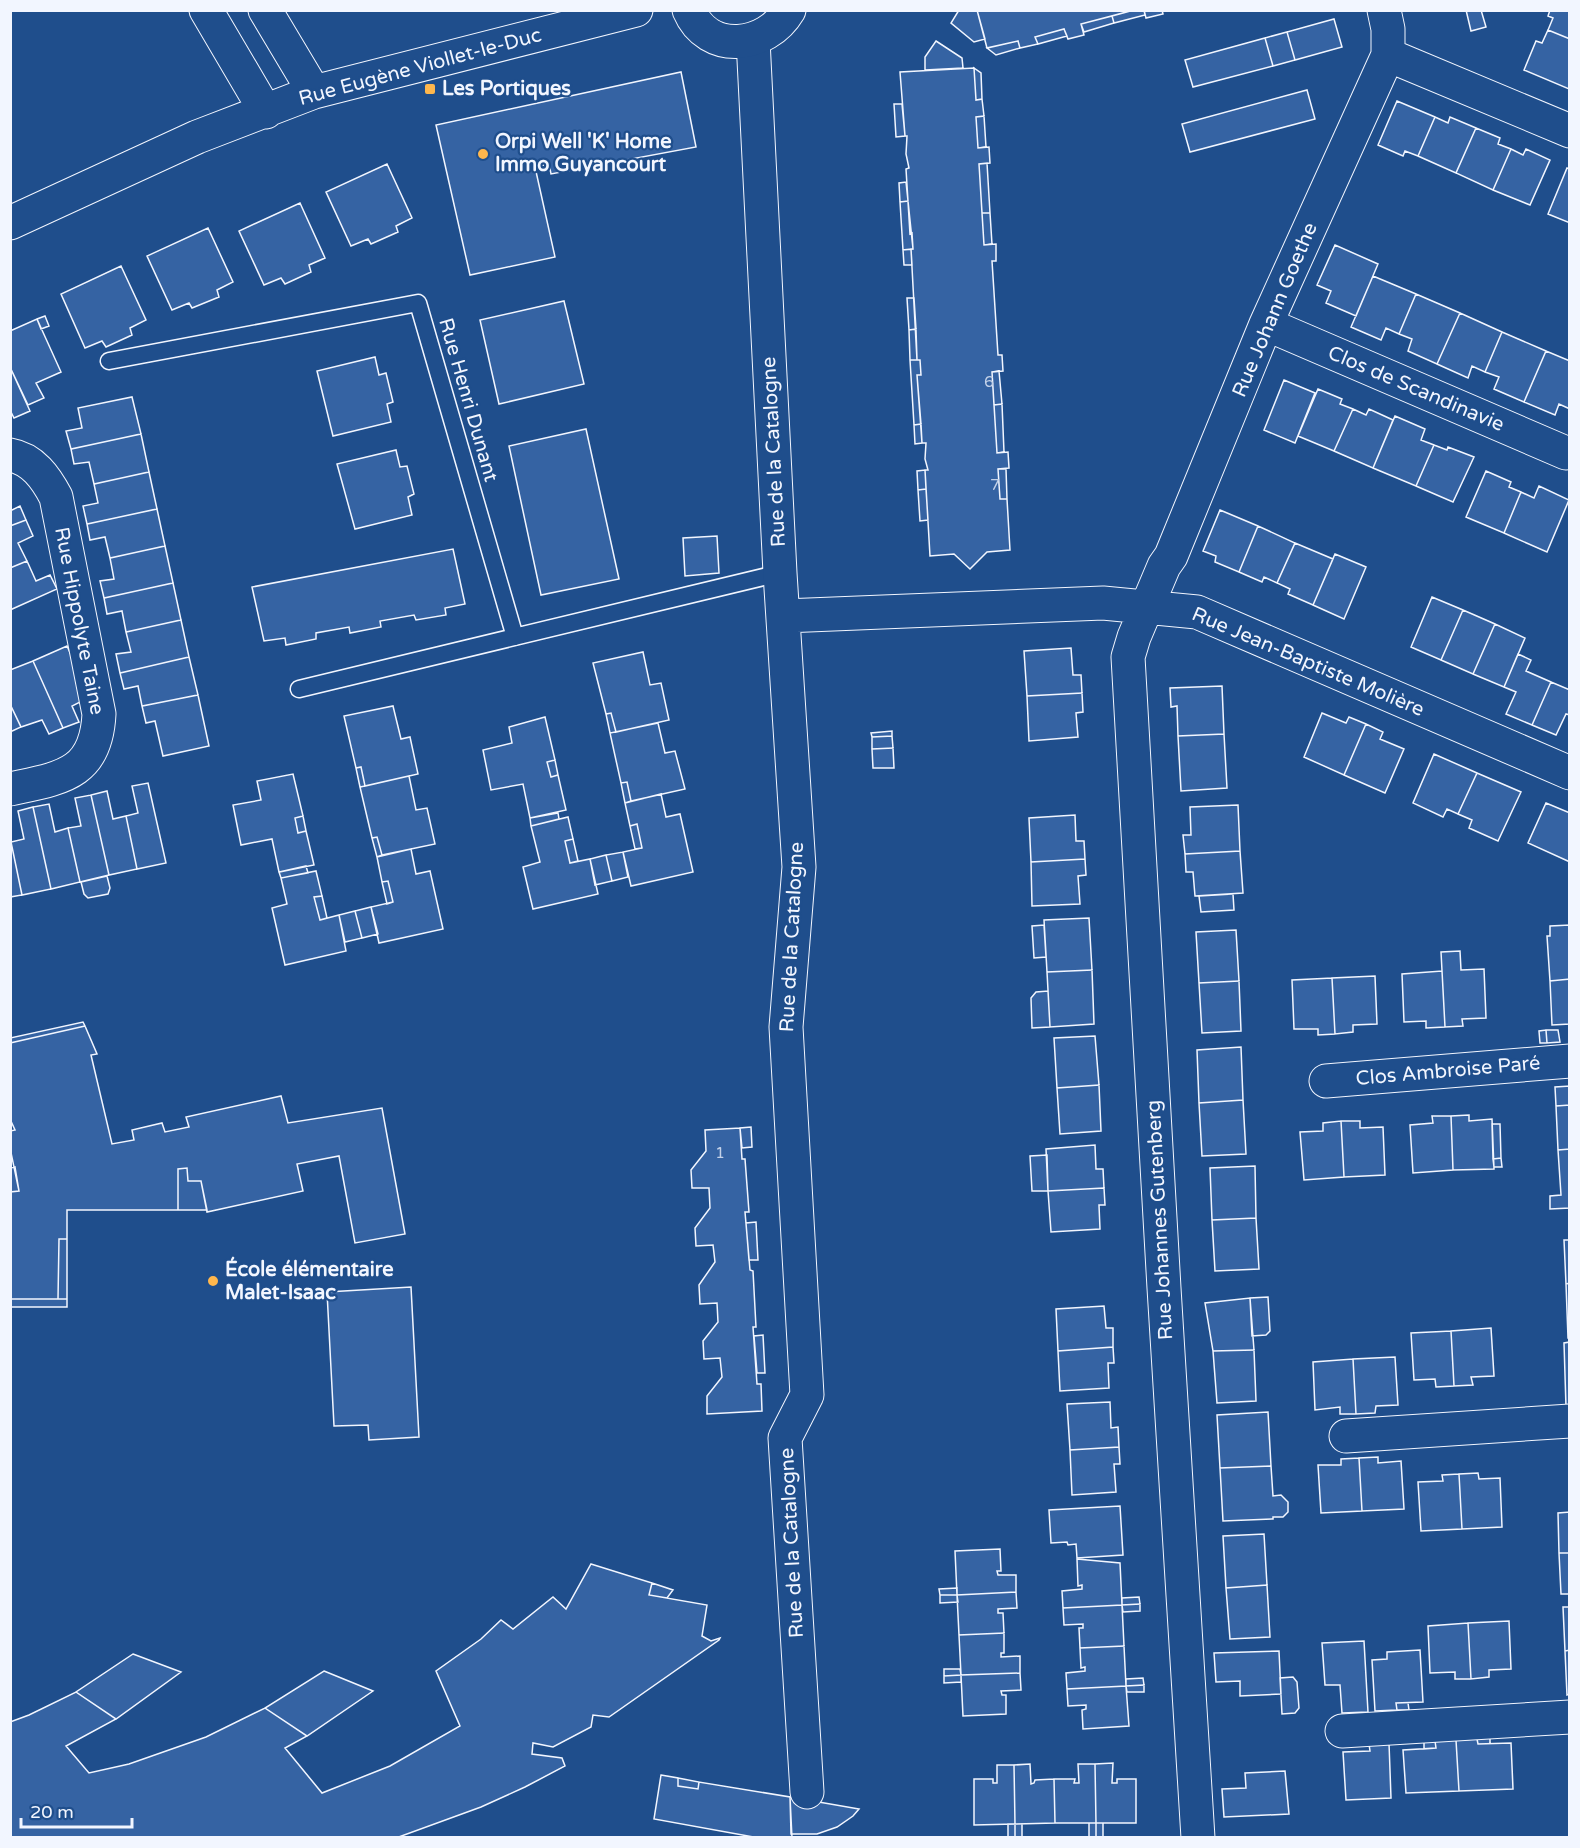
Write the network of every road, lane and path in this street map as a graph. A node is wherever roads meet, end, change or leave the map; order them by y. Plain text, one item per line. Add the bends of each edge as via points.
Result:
1 (206, 10) edge
2 (265, 10) edge
3 (636, 10) edge
4 (689, 10) edge
5 (789, 10) edge
6 (1384, 10) edge
7 (753, 40) junction
8 (1388, 55) junction
9 (314, 92) junction
10 (266, 111) junction
11 (1569, 130) edge
12 (10, 223) edge
13 (1266, 324) junction
14 (109, 362) dead end
15 (1566, 453) dead end
16 (10, 455) edge
17 (780, 573) junction
18 (1148, 607) junction
19 (784, 616) junction
20 (515, 637) junction
21 (299, 689) dead end
22 (1569, 773) edge
23 (10, 789) edge
24 (1569, 1061) edge
25 (1326, 1081) dead end
26 (1569, 1420) edge
27 (1346, 1436) dead end
28 (1569, 1717) edge
29 (1342, 1731) dead end
30 (807, 1792) dead end
31 (1198, 1838) edge

1 - 10 street
2 - 9 street
3 - 9 street, Rue Eugène Viollet-le-Duc
4 - 7 street via 703,30 718,38
5 - 7 street via 769,33
6 - 8 street, Rue Johann Goethe
7 - 17 street, Rue de la Catalogne
8 - 11 street
8 - 13 street, Rue Johann Goethe
9 - 10 street, Rue Eugène Viollet-le-Duc
10 - 12 street, Rue Eugène Viollet-le-Duc via 197,137
13 - 15 street, Clos de Scandinavie
13 - 18 street, Rue Johann Goethe
14 - 20 lane, Rue Henri Dunant via 418,303
16 - 23 street, Rue Hippolyte Taine via 34,466 56,497 99,714 98,735 91,752 78,767 60,778
17 - 19 street, Rue de la Catalogne
17 - 20 lane
18 - 19 street, Rue Jean-Baptiste Molière via 1103,603
18 - 22 street, Rue Jean-Baptiste Molière via 1197,612
18 - 31 street, Rue Johannes Gutenberg via 1128,657
19 - 30 street, Rue de la Catalogne via 799,867 786,1027 807,1395 785,1438
20 - 21 lane
24 - 25 street, Clos Ambroise Paré
26 - 27 street
28 - 29 street

